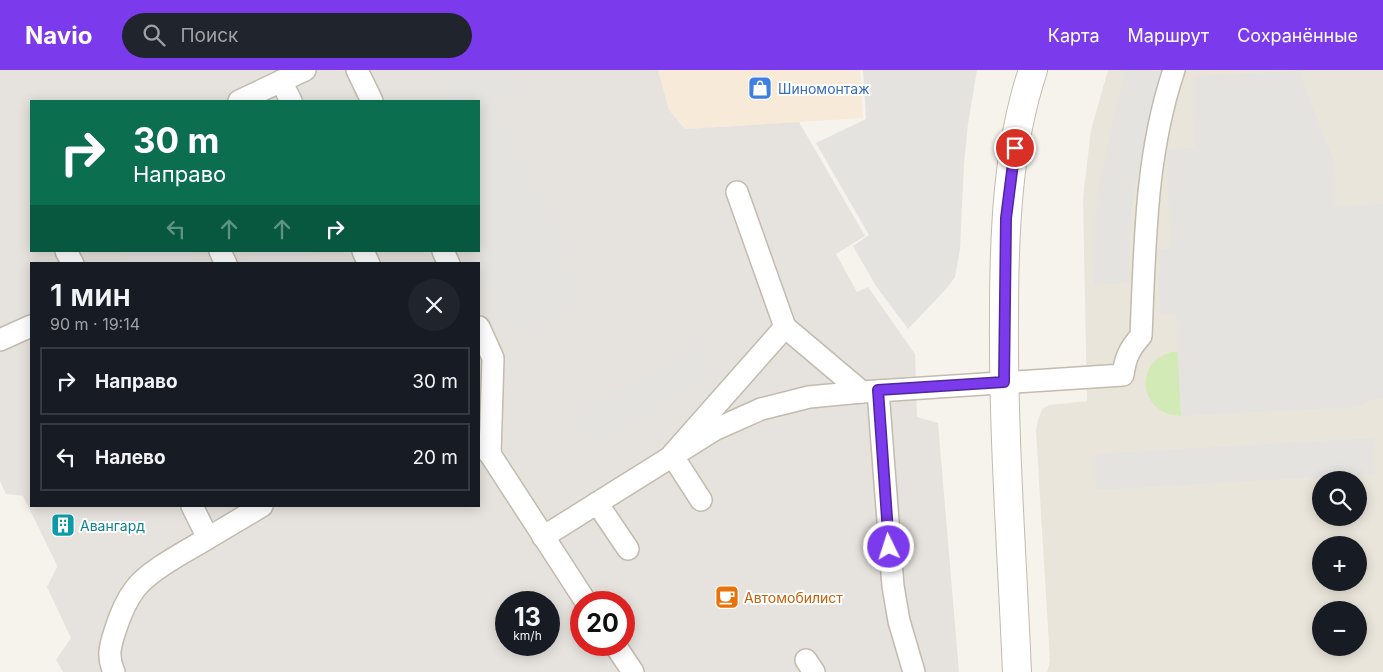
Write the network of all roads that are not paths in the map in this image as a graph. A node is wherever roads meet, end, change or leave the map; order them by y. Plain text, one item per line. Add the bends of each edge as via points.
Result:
1 (305, 70) edge
2 (357, 70) edge
3 (1032, 70) edge
4 (1174, 70) edge
5 (281, 81) junction
6 (241, 100) edge
7 (290, 100) edge
8 (372, 100) edge
9 (738, 192) dead end
10 (30, 326) edge
11 (785, 326) junction
12 (480, 329) edge
13 (0, 340) edge
14 (1004, 382) junction
15 (870, 391) junction
16 (484, 449) edge
17 (672, 454) junction
18 (701, 500) dead end
19 (597, 503) junction
20 (192, 507) edge
21 (260, 507) edge
22 (543, 537) junction
23 (208, 538) junction
24 (628, 549) dead end
25 (579, 591) edge
26 (622, 656) edge
27 (114, 672) edge
28 (633, 672) edge
29 (914, 672) edge
30 (1017, 672) edge

1 - 5 lane
2 - 8 lane
3 - 14 street via 1015,148 1006,218
4 - 14 lane via 1155,139 1150,175 1141,336 1125,359 1123,375
5 - 6 lane
5 - 7 lane
9 - 11 lane
10 - 13 lane
11 - 15 lane
11 - 17 lane
12 - 16 lane via 493,358
14 - 15 lane
14 - 30 street
15 - 17 lane via 809,397 762,409 714,430
15 - 29 lane via 892,586
16 - 22 lane
17 - 18 lane
17 - 19 lane
19 - 22 lane
19 - 24 lane
20 - 23 lane
21 - 23 lane
22 - 25 lane
23 - 27 lane via 153,572 136,587 121,610 109,650
26 - 28 lane

